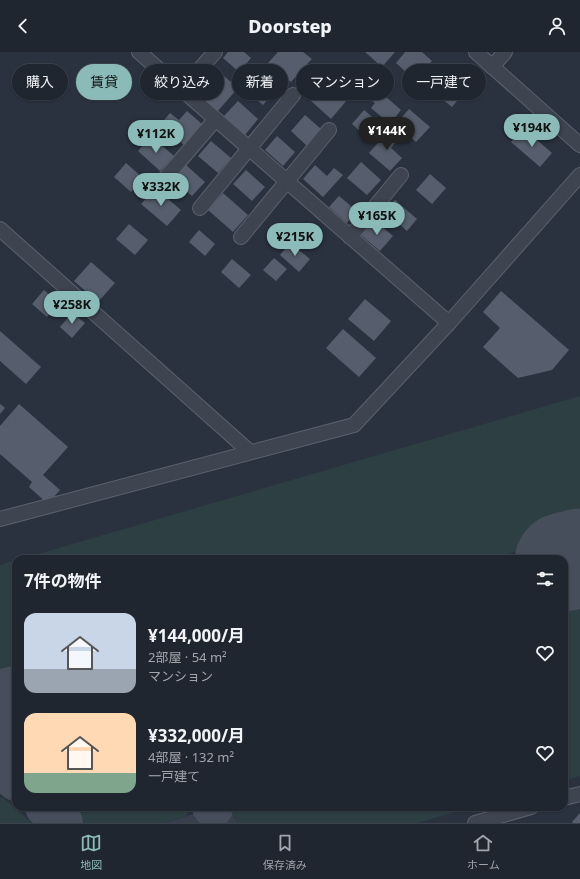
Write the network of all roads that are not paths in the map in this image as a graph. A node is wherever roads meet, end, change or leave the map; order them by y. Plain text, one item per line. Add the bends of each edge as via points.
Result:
1 (139, 52) edge
2 (215, 52) edge
3 (476, 52) edge
4 (505, 52) edge
5 (152, 64) edge
6 (204, 64) edge
7 (492, 67) junction
8 (293, 95) dead end
9 (192, 100) edge
10 (215, 120) junction
11 (329, 130) dead end
12 (580, 145) edge
13 (249, 149) junction
14 (401, 175) dead end
15 (580, 175) edge
16 (166, 177) dead end
17 (286, 182) junction
18 (200, 208) dead end
19 (0, 229) edge
20 (241, 237) dead end
21 (350, 237) junction
22 (449, 323) junction
23 (250, 452) junction
24 (0, 519) edge
25 (580, 794) edge
26 (568, 797) edge
27 (516, 811) edge
28 (475, 823) edge

1 - 5 street
2 - 6 street
3 - 7 street
4 - 7 street
7 - 12 street
8 - 13 street
9 - 10 street
10 - 13 street
10 - 16 street
11 - 17 street
13 - 17 street
13 - 18 street
14 - 21 street
15 - 22 street
17 - 20 street
17 - 21 street
19 - 23 street
21 - 22 street
22 - 23 street via 354,425
23 - 24 street
25 - 26 street
27 - 28 street

